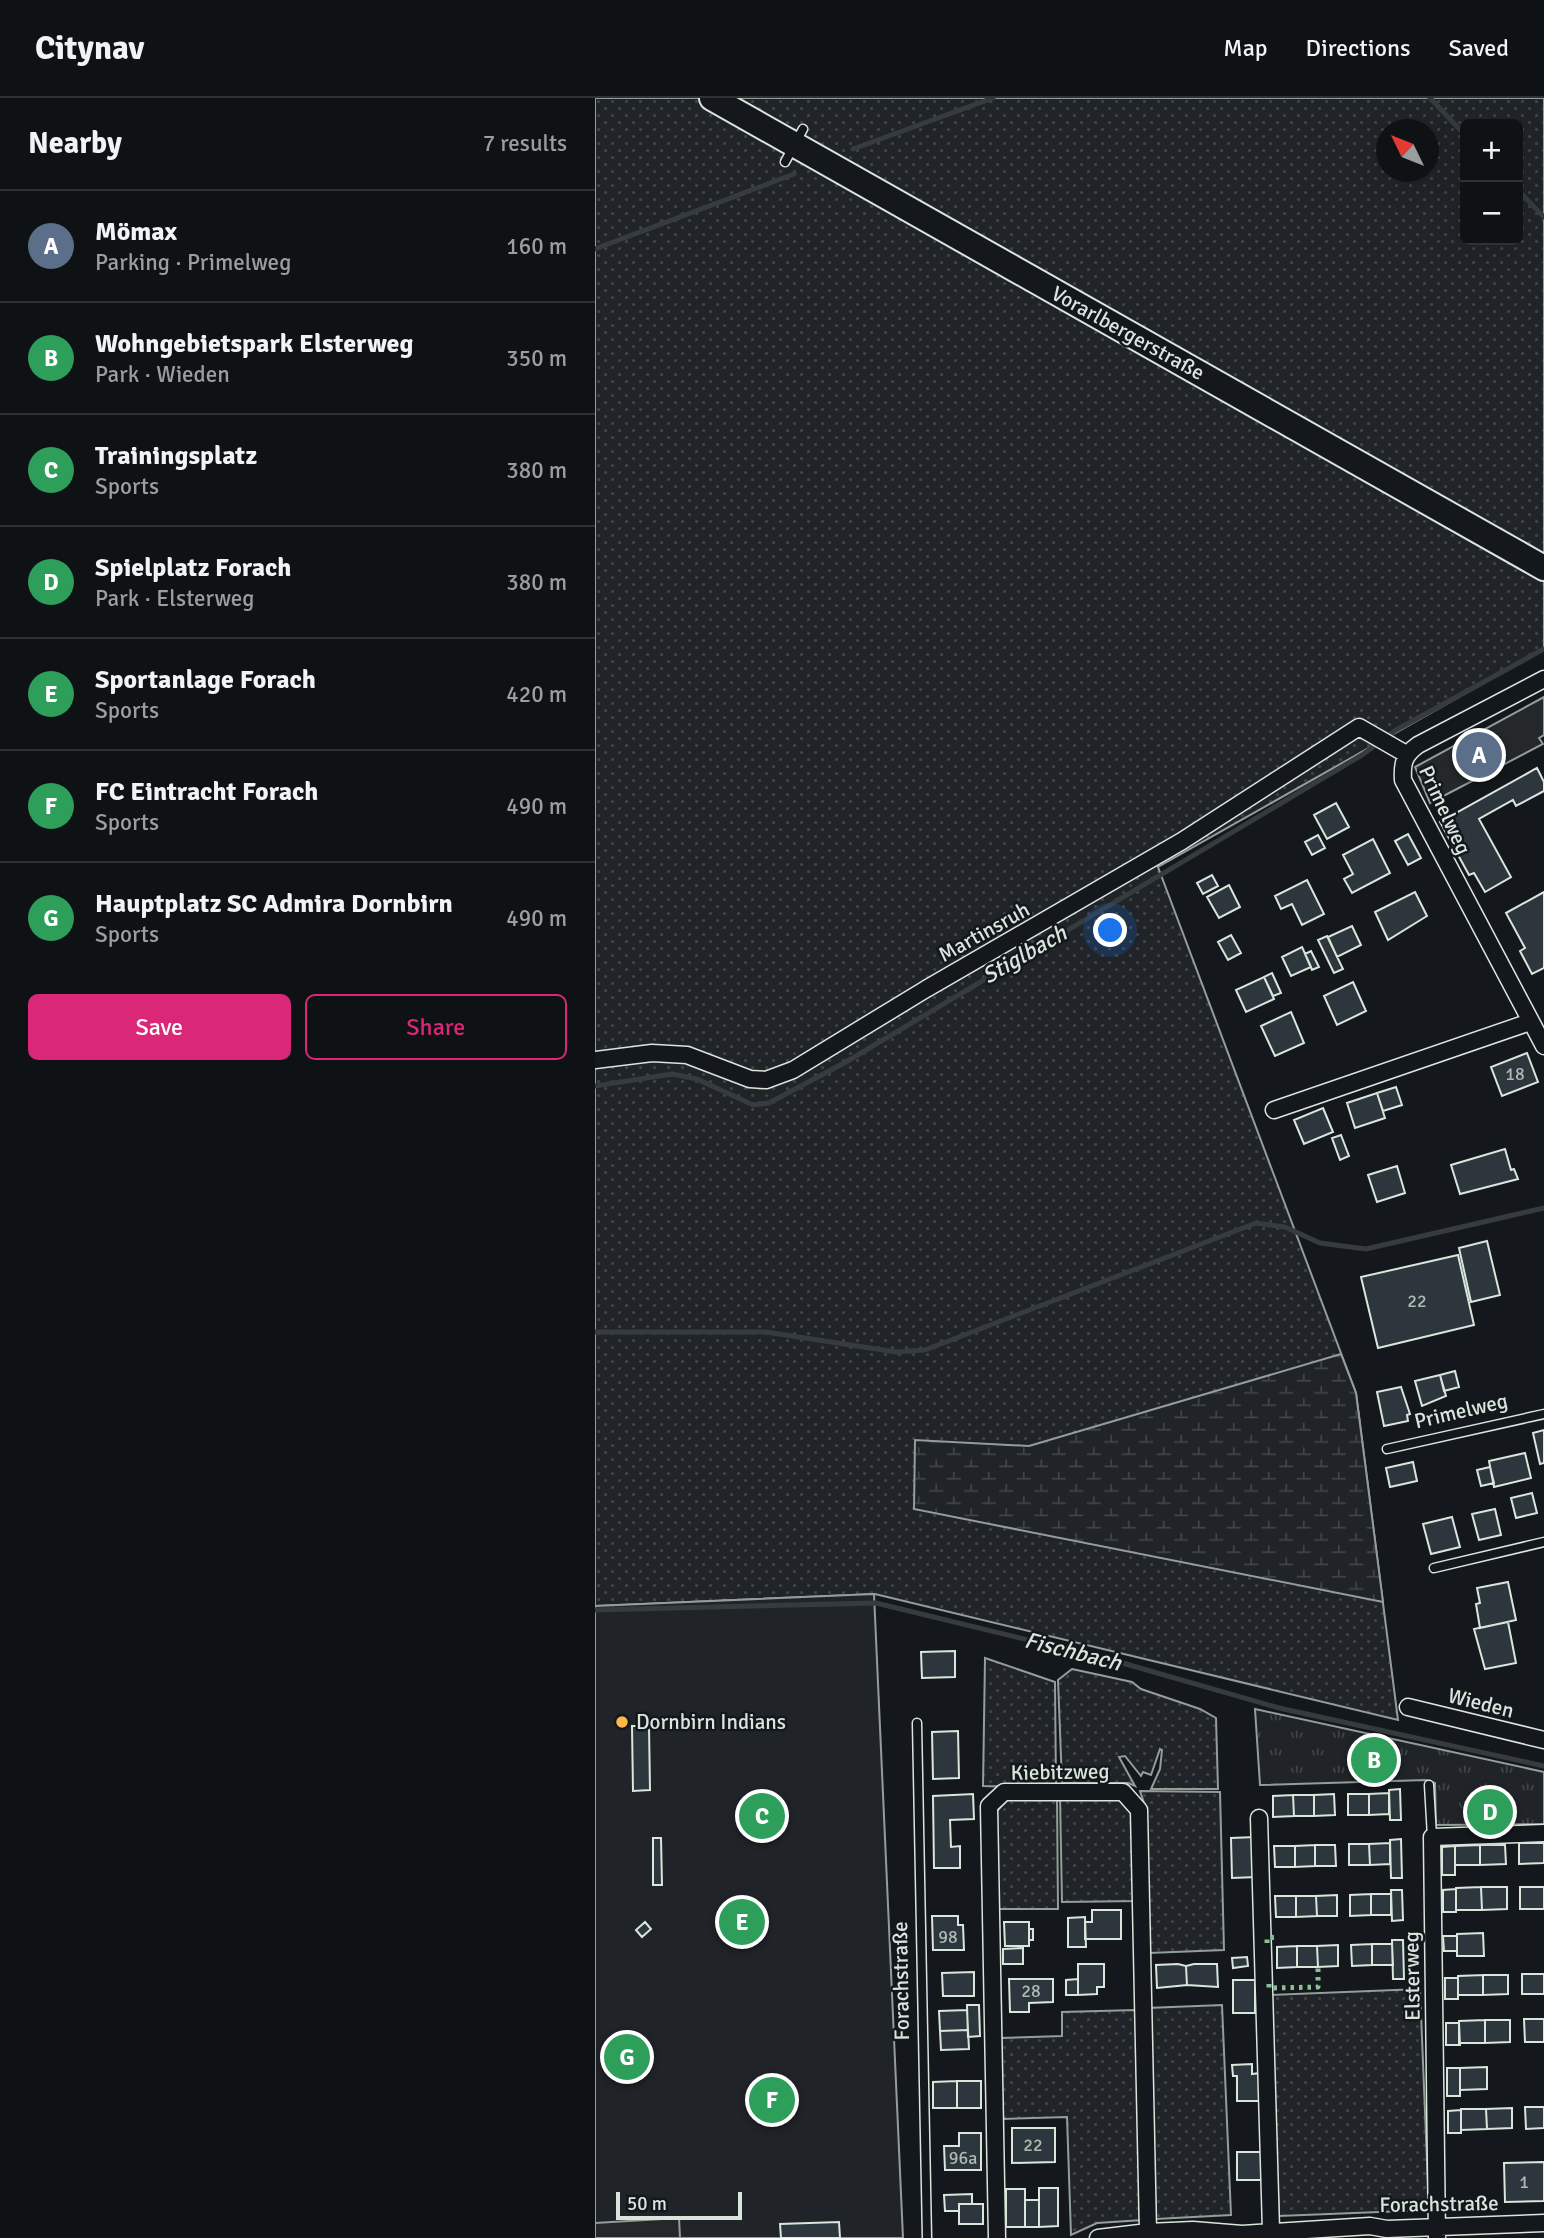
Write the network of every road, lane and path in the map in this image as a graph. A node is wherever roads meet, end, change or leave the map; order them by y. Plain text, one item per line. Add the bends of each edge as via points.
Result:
1 (712, 98) edge
2 (1544, 568) edge
3 (1544, 679) edge
4 (1399, 751) junction
5 (1531, 1022) junction
6 (1544, 1046) edge
7 (595, 1060) edge
8 (1274, 1110) dead end
9 (1544, 1414) edge
10 (1387, 1449) dead end
11 (1544, 1542) edge
12 (1434, 1568) dead end
13 (1408, 1707) dead end
14 (917, 1723) dead end
15 (1544, 1740) edge
16 (1429, 1785) dead end
17 (1259, 1818) dead end
18 (1544, 1833) edge
19 (1432, 1837) junction
20 (1544, 2223) edge
21 (1271, 2230) junction
22 (1148, 2232) junction
23 (1437, 2232) edge
24 (1334, 2233) edge
25 (927, 2238) edge
26 (997, 2238) edge
27 (1098, 2238) edge

1 - 2 main road, Vorarlbergerstraße
3 - 4 street, Primelweg
4 - 5 street, Primelweg via 1403,780
4 - 7 street, Martinsruh via 1359,727 1182,841 793,1070 766,1080 750,1079 687,1055 652,1053
5 - 6 street, Primelweg
5 - 8 street
9 - 10 lane, Primelweg
11 - 12 lane
13 - 15 street, Wieden
14 - 25 lane, Forachstraße
16 - 19 lane
17 - 21 street
18 - 19 street
19 - 23 street, Elsterweg
20 - 23 street, Forachstraße
21 - 22 street, Forachstraße via 1242,2234
21 - 24 street, Forachstraße
22 - 26 street, Kiebitzweg via 1139,1810 1123,1792 1004,1792 989,1806
22 - 27 street, Forachstraße
23 - 24 street, Forachstraße

